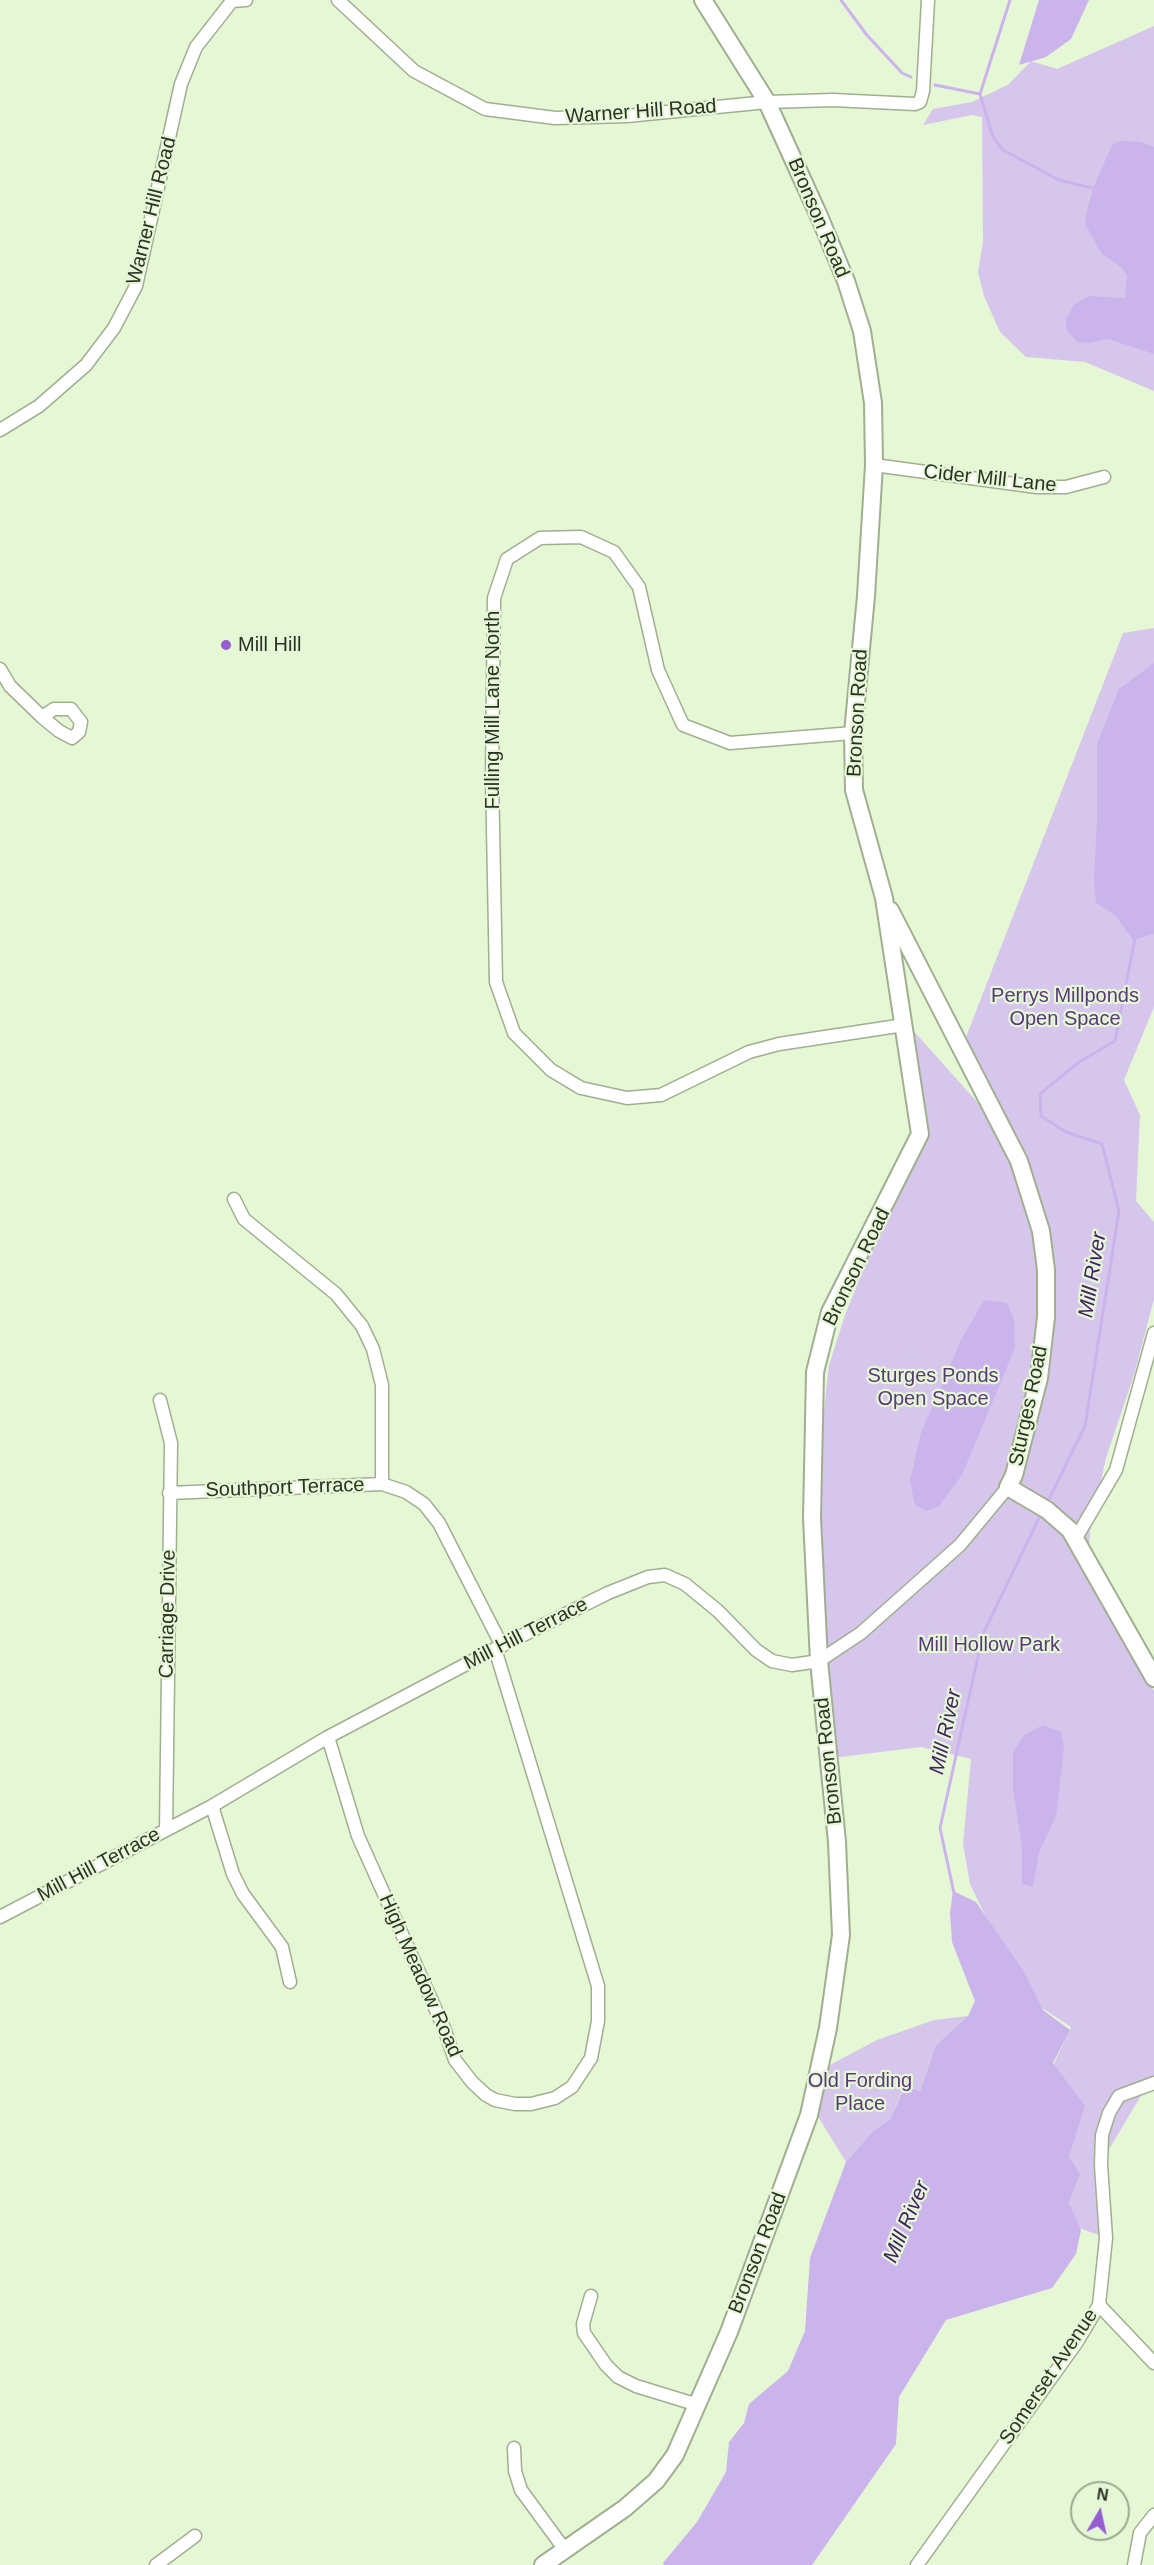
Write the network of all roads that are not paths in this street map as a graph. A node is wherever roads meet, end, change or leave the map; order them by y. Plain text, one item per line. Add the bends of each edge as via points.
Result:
1 (246, 0) edge
2 (338, 0) edge
3 (703, 0) edge
4 (928, 0) edge
5 (232, 1) edge
6 (767, 102) junction
7 (0, 430) edge
8 (874, 465) junction
9 (1104, 477) dead end
10 (0, 669) edge
11 (42, 717) dead end
12 (852, 733) junction
13 (884, 898) junction
14 (904, 1025) junction
15 (234, 1199) dead end
16 (1154, 1333) edge
17 (160, 1400) dead end
18 (382, 1484) junction
19 (1008, 1487) junction
20 (169, 1493) junction
21 (1073, 1534) junction
22 (498, 1648) junction
23 (819, 1661) junction
24 (1154, 1678) edge
25 (328, 1737) junction
26 (212, 1806) junction
27 (166, 1830) junction
28 (0, 1917) edge
29 (290, 1982) dead end
30 (1154, 2083) edge
31 (591, 2296) dead end
32 (1099, 2305) junction
33 (1154, 2363) edge
34 (698, 2405) junction
35 (514, 2448) dead end
36 (1154, 2515) edge
37 (195, 2536) dead end
38 (565, 2550) junction
39 (923, 2563) edge
40 (156, 2565) edge
41 (543, 2565) edge
42 (1134, 2565) edge

1 - 5 street, Warner Hill Road
2 - 6 street, Warner Hill Road via 414,71 485,109 575,118
3 - 6 main road, Bronson Road
4 - 6 street, Warner Hill Road via 920,102
5 - 7 street, Warner Hill Road via 196,47 181,84 136,286 114,328 86,365 39,406
6 - 8 main road, Bronson Road via 846,281 862,331 873,403
8 - 9 street, Cider Mill Lane via 1037,487 1066,488
8 - 12 main road, Bronson Road
10 - 11 street via 10,687
12 - 13 main road, Bronson Road via 854,790
12 - 14 street, Fulling Mill Lane North via 730,743 683,725 658,670 639,587 614,552 581,537 540,538 507,559 494,598 496,982 514,1033 551,1070 581,1088 627,1098 662,1095 749,1052 778,1044
13 - 14 main road, Bronson Road
13 - 19 main road, Sturges Road via 1019,1161 1041,1231 1046,1317 1039,1378
14 - 23 main road, Bronson Road via 920,1134 830,1312 814,1372 812,1518
15 - 18 street, Southport Terrace via 244,1219 336,1294 362,1326 373,1349 382,1385
16 - 21 street via 1116,1470
17 - 20 street, Carriage Drive via 171,1443
18 - 20 street, Southport Terrace
18 - 22 street, High Meadow Road via 414,1496 433,1513
19 - 21 main road, Sturges Road
19 - 23 street, Mill Hill Terrace via 960,1545 861,1633
20 - 27 street, Carriage Drive
21 - 24 main road, Sturges Road
22 - 23 street, Mill Hill Terrace via 608,1593 661,1575 674,1577 695,1591 768,1659 792,1665
22 - 25 street, Mill Hill Terrace
22 - 25 street, High Meadow Road via 597,1986 598,2021 591,2058 572,2086 555,2098 523,2104 495,2100 486,2096 455,2060 358,1836
23 - 34 main road, Bronson Road via 840,1901 841,1935 832,2005 809,2115
25 - 26 street, Mill Hill Terrace
26 - 27 street, Mill Hill Terrace
26 - 29 street via 233,1874 282,1947
27 - 28 street, Mill Hill Terrace
30 - 32 street, Somerset Avenue via 1119,2096 1105,2122 1100,2152 1106,2238
31 - 34 street via 584,2333 606,2365 636,2386
32 - 33 street
32 - 39 street, Somerset Avenue
34 - 38 main road, Bronson Road via 675,2455 656,2481
35 - 38 street via 515,2471 525,2498
36 - 42 street via 1140,2533
37 - 40 street
38 - 41 main road, Bronson Road

